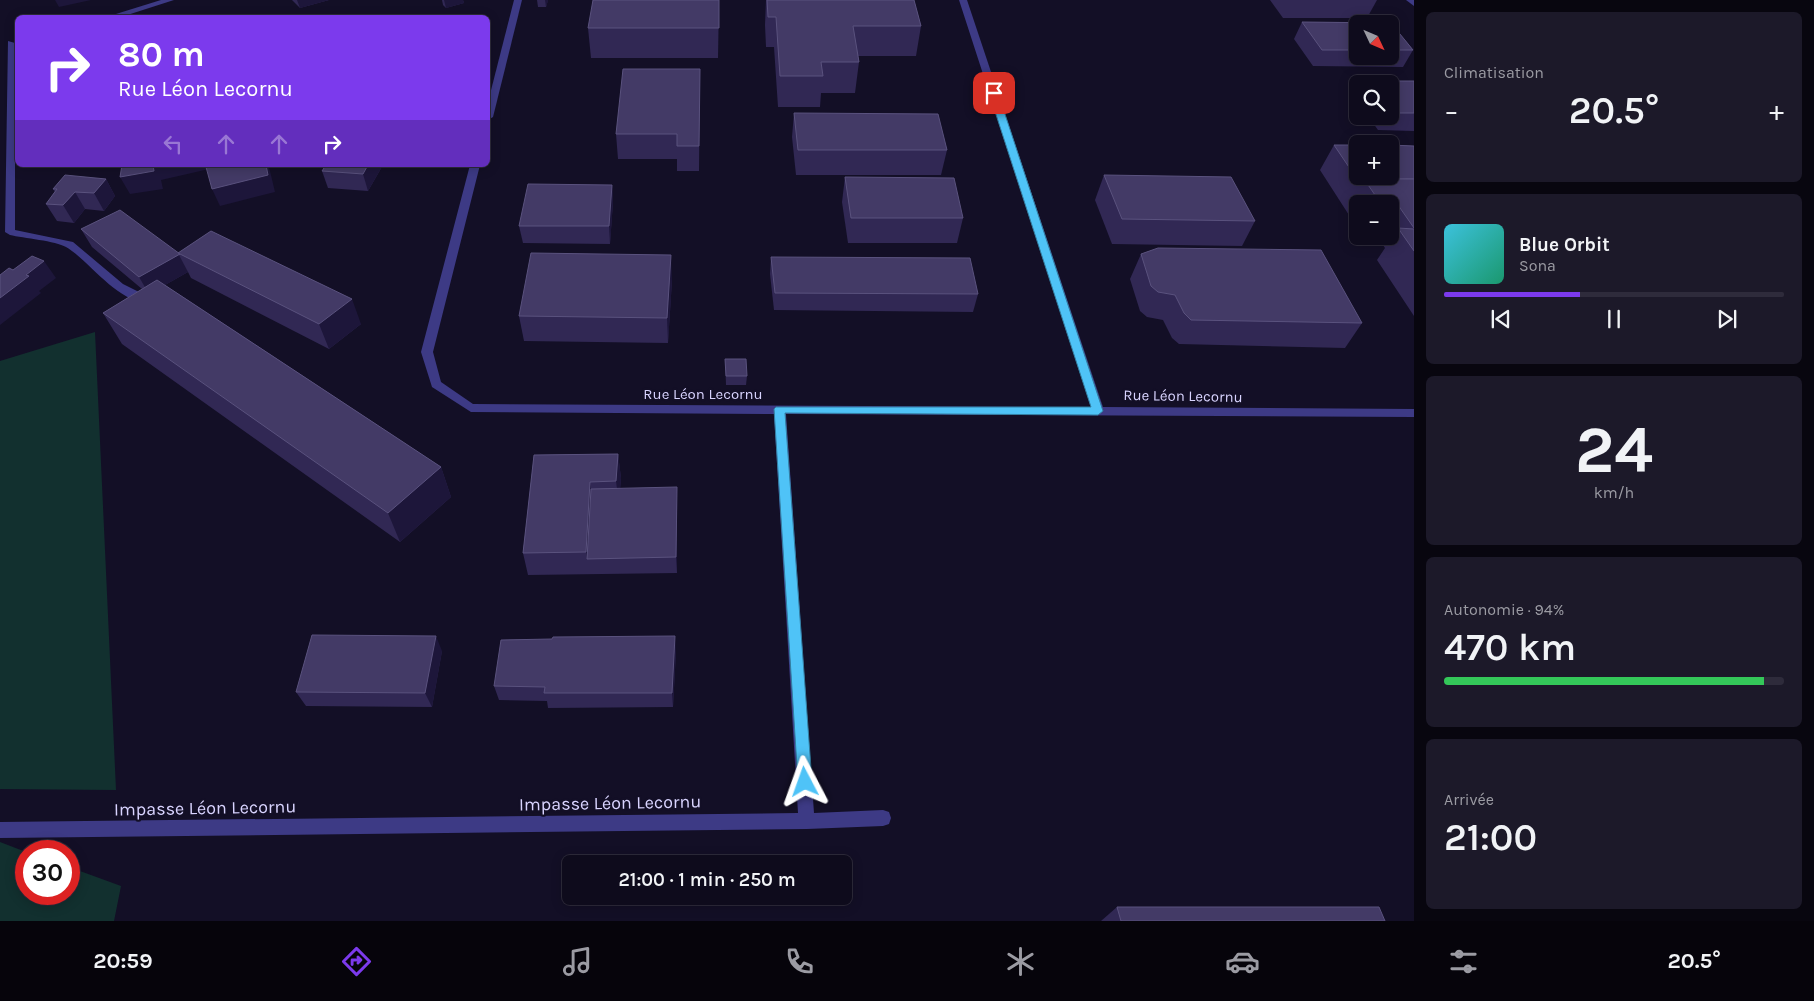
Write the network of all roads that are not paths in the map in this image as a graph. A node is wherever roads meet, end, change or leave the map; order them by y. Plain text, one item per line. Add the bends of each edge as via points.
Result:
1 (170, 0) edge
2 (518, 0) edge
3 (963, 0) edge
4 (1410, 0) edge
5 (1414, 4) edge
6 (118, 15) edge
7 (14, 42) edge
8 (0, 46) edge
9 (490, 109) edge
10 (474, 167) edge
11 (5, 234) edge
12 (156, 299) edge
13 (780, 409) junction
14 (1098, 411) junction
15 (1414, 413) edge
16 (883, 818) dead end
17 (807, 821) junction
18 (0, 830) edge

1 - 6 street
2 - 9 street
3 - 14 street
4 - 5 street
7 - 8 street
7 - 11 street
10 - 13 street, Rue Léon Lecornu via 427,352 436,384 471,408
11 - 12 street via 69,244 119,288
13 - 14 street, Rue Léon Lecornu
13 - 17 street
14 - 15 street, Rue Léon Lecornu
16 - 17 street, Impasse Léon Lecornu
17 - 18 street, Impasse Léon Lecornu

